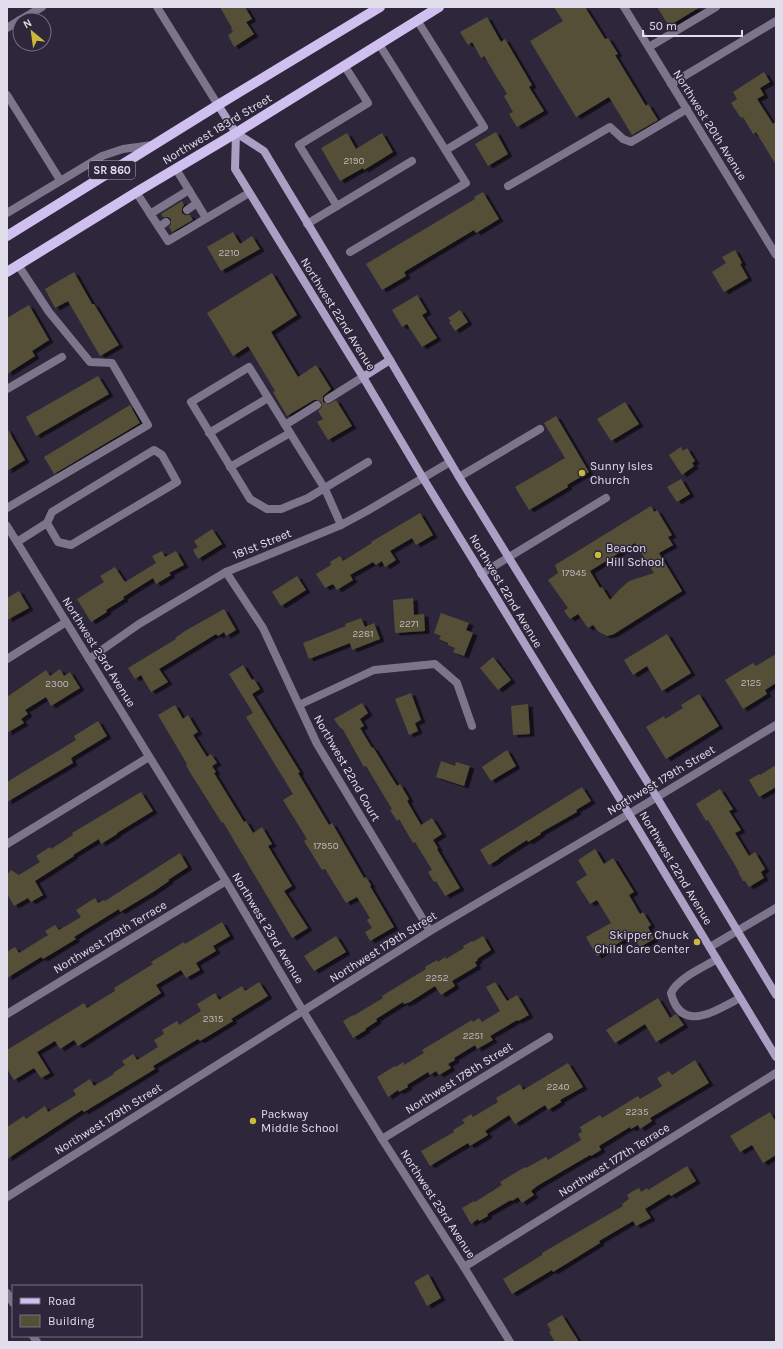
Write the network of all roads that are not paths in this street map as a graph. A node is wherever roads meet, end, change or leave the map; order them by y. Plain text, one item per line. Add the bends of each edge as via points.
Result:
1 (158, 7) edge
2 (380, 7) edge
3 (439, 7) edge
4 (624, 7) edge
5 (716, 7) edge
6 (417, 20) junction
7 (776, 21) edge
8 (379, 44) junction
9 (649, 47) junction
10 (344, 66) junction
11 (672, 84) junction
12 (7, 95) edge
13 (218, 105) junction
14 (687, 109) junction
15 (236, 133) junction
16 (153, 144) junction
17 (446, 150) junction
18 (412, 161) dead end
19 (176, 169) junction
20 (60, 180) junction
21 (508, 186) dead end
22 (189, 190) junction
23 (136, 192) junction
24 (249, 192) junction
25 (197, 203) junction
26 (337, 206) junction
27 (187, 210) dead end
28 (7, 212) edge
29 (150, 214) junction
30 (206, 218) junction
31 (166, 222) dead end
32 (307, 224) junction
33 (158, 226) junction
34 (7, 236) edge
35 (350, 252) dead end
36 (776, 255) edge
37 (18, 265) junction
38 (7, 272) edge
39 (62, 357) dead end
40 (390, 360) junction
41 (363, 377) junction
42 (7, 389) edge
43 (268, 398) junction
44 (328, 399) dead end
45 (317, 405) dead end
46 (285, 425) junction
47 (540, 429) dead end
48 (210, 433) junction
49 (290, 433) junction
50 (368, 462) dead end
51 (450, 462) junction
52 (230, 466) junction
53 (459, 477) junction
54 (423, 478) junction
55 (324, 489) junction
56 (606, 498) dead end
57 (7, 508) edge
58 (47, 523) junction
59 (341, 525) junction
60 (7, 526) edge
61 (17, 542) junction
62 (508, 558) junction
63 (226, 572) junction
64 (481, 574) junction
65 (66, 622) junction
66 (7, 659) edge
67 (89, 659) junction
68 (299, 705) junction
69 (776, 725) edge
70 (472, 726) dead end
71 (149, 757) junction
72 (656, 796) junction
73 (629, 814) junction
74 (7, 844) edge
75 (226, 881) junction
76 (776, 908) edge
77 (430, 931) junction
78 (737, 931) junction
79 (710, 947) junction
80 (717, 959) junction
81 (776, 995) edge
82 (740, 998) junction
83 (303, 1011) junction
84 (7, 1014) edge
85 (549, 1037) dead end
86 (776, 1056) edge
87 (776, 1073) edge
88 (382, 1140) junction
89 (7, 1197) edge
90 (464, 1266) junction
91 (510, 1342) edge

1 - 13 street, Northwest 22nd Avenue
2 - 13 main road, Northwest 183rd Street / SR 860
3 - 6 main road, Northwest 183rd Street / SR 860
4 - 9 street, Northwest 20th Avenue
5 - 9 street
6 - 8 main road, Northwest 183rd Street / SR 860
6 - 17 street via 484,126
7 - 11 street
8 - 10 main road, Northwest 183rd Street / SR 860
8 - 17 street
9 - 11 street, Northwest 20th Avenue
10 - 15 main road, Northwest 183rd Street / SR 860
10 - 26 street via 368,103 299,145
11 - 14 street, Northwest 20th Avenue
12 - 20 street
13 - 15 main road, Northwest 22nd Avenue
13 - 16 main road, Northwest 183rd Street / SR 860
14 - 21 street via 630,142 622,139 610,127
14 - 36 street, Northwest 20th Avenue
15 - 19 main road, Northwest 183rd Street / SR 860
15 - 24 main road, Northwest 22nd Avenue via 235,170
15 - 32 main road, Northwest 22nd Avenue via 264,151
16 - 20 street via 123,149 102,156
16 - 34 main road, Northwest 183rd Street / SR 860
17 - 35 street via 466,182
18 - 26 street
19 - 22 street
19 - 23 main road, Northwest 183rd Street / SR 860
20 - 28 street
22 - 25 street
22 - 29 street
23 - 29 street
23 - 37 main road, Northwest 183rd Street / SR 860
24 - 30 street
24 - 41 main road, Northwest 22nd Avenue
25 - 27 street
25 - 30 street
26 - 32 street
29 - 33 street
30 - 33 street via 168,241
31 - 33 street
32 - 40 main road, Northwest 22nd Avenue
37 - 38 main road, Northwest 183rd Street / SR 860
37 - 57 street via 49,312 90,362 112,363 148,424
39 - 42 street
40 - 41 main road
40 - 51 main road, Northwest 22nd Avenue
41 - 44 street
41 - 54 main road, Northwest 22nd Avenue
43 - 46 street
43 - 48 street
43 - 48 street via 249,368 191,402
45 - 46 street
46 - 49 street
47 - 53 street
48 - 52 street
49 - 52 street
49 - 55 street
50 - 55 street
51 - 53 main road, Northwest 22nd Avenue
51 - 54 street, 181st Street
52 - 55 street via 250,499 267,509 281,509
53 - 62 main road, Northwest 22nd Avenue
54 - 59 street, 181st Street
54 - 64 main road, Northwest 22nd Avenue
55 - 59 street
56 - 62 street
58 - 58 street via 52,512 154,450 162,456 177,482 71,545 58,542
58 - 61 street
59 - 63 street, 181st Street
60 - 61 street, Northwest 23rd Avenue
61 - 65 street, Northwest 23rd Avenue
62 - 64 street
62 - 72 main road, Northwest 22nd Avenue
63 - 67 street, 181st Street via 139,624
63 - 68 street, Northwest 22nd Court via 263,628
64 - 73 main road, Northwest 22nd Avenue
65 - 66 street
65 - 67 street, Northwest 23rd Avenue
67 - 71 street, Northwest 23rd Avenue
68 - 70 street via 374,670 435,664 457,683
68 - 77 street, Northwest 22nd Court via 317,744
69 - 72 street, Northwest 179th Street
71 - 74 street
71 - 75 street, Northwest 23rd Avenue
72 - 73 street, Northwest 179th Street
72 - 78 main road, Northwest 22nd Avenue
73 - 77 street, Northwest 179th Street
73 - 79 main road, Northwest 22nd Avenue
75 - 83 street, Northwest 23rd Avenue
75 - 84 street, Northwest 179th Terrace
76 - 78 street
77 - 83 street, Northwest 179th Street
78 - 79 street
78 - 81 main road, Northwest 22nd Avenue
79 - 80 main road, Northwest 22nd Avenue
80 - 82 main road, Northwest 22nd Avenue
80 - 82 street via 674,987 671,993 673,1002 681,1013 689,1017 709,1014
82 - 86 main road, Northwest 22nd Avenue
83 - 88 street, Northwest 23rd Avenue
83 - 89 street, Northwest 179th Street
85 - 88 street, Northwest 178th Street
87 - 90 street, Northwest 177th Terrace
88 - 90 street, Northwest 23rd Avenue
90 - 91 street, Northwest 23rd Avenue

